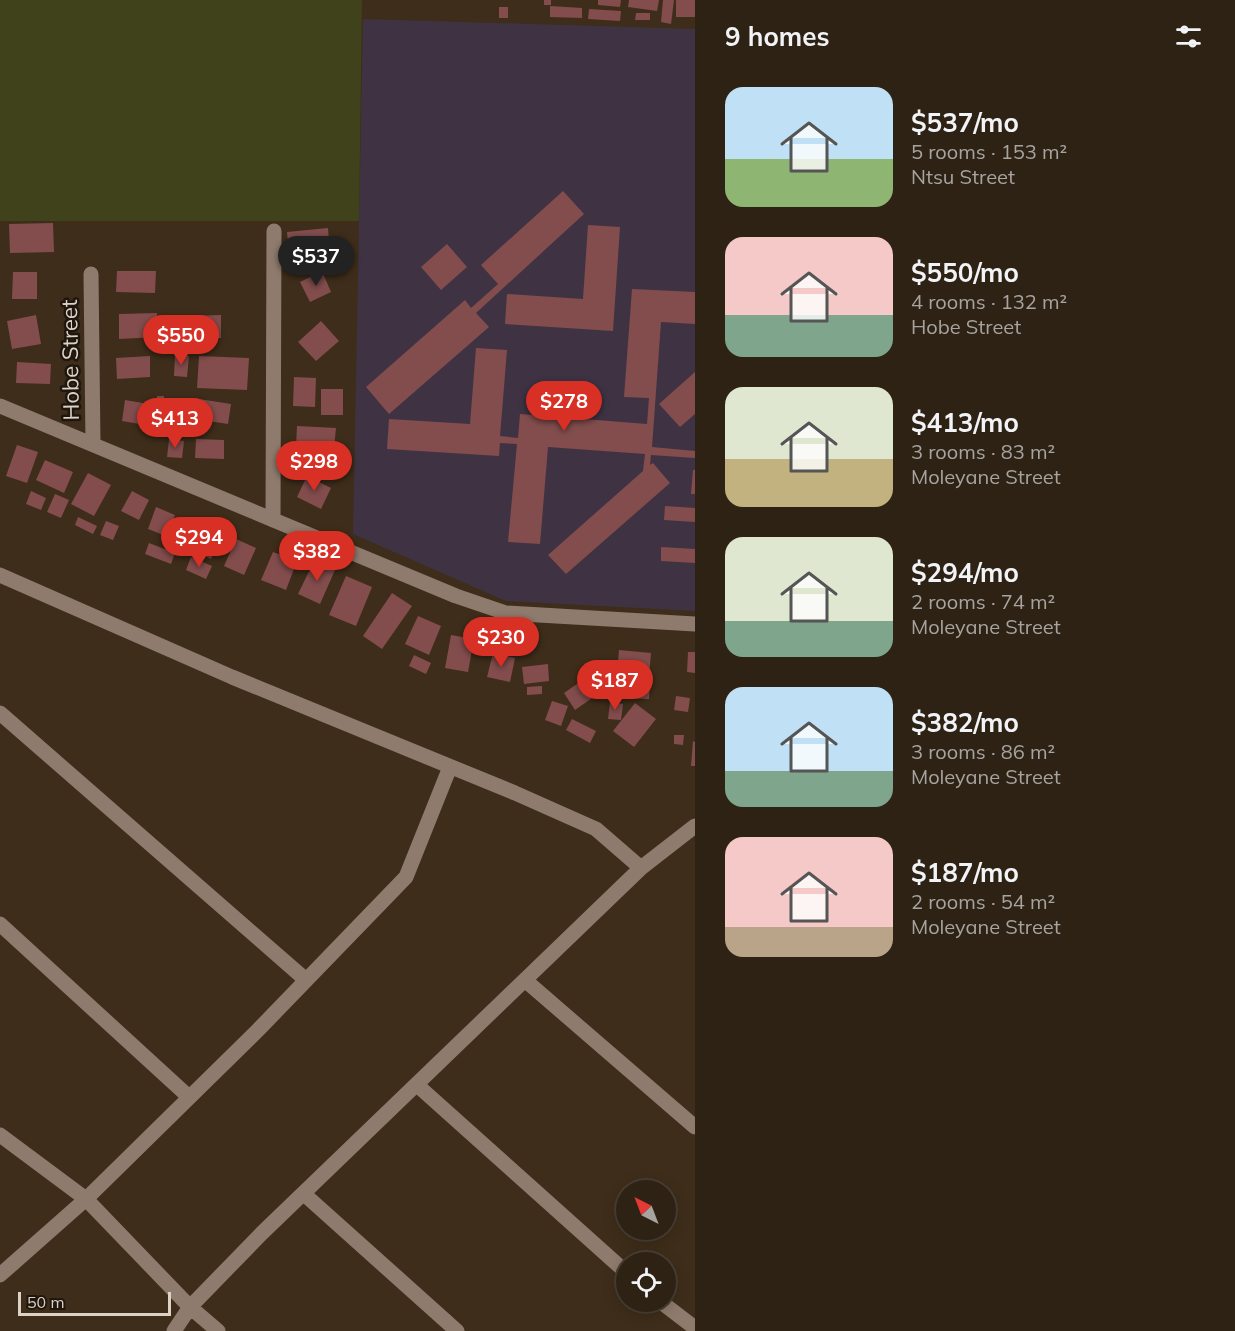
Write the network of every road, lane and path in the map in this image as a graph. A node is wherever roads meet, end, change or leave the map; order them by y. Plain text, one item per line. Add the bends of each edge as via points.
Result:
1 (274, 231) dead end
2 (91, 274) dead end
3 (0, 406) edge
4 (93, 444) junction
5 (273, 520) junction
6 (0, 575) edge
7 (695, 624) edge
8 (0, 712) edge
9 (450, 766) junction
10 (695, 826) edge
11 (641, 868) junction
12 (0, 924) edge
13 (306, 980) junction
14 (526, 981) junction
15 (417, 1085) junction
16 (189, 1097) junction
17 (695, 1127) edge
18 (0, 1135) edge
19 (304, 1194) junction
20 (86, 1199) junction
21 (616, 1263) edge
22 (0, 1275) edge
23 (190, 1307) junction
24 (674, 1312) edge
25 (695, 1328) edge
26 (174, 1331) edge
27 (218, 1331) edge
28 (457, 1331) edge

1 - 5 street
2 - 4 street, Hobe Street
3 - 4 street
4 - 5 street
5 - 7 street via 506,613
6 - 9 street via 232,677
8 - 13 street
9 - 11 street via 596,830
9 - 13 street via 406,877
10 - 11 street
11 - 14 street
12 - 16 street
13 - 16 street
14 - 15 street
14 - 17 street
15 - 19 street
15 - 21 street
16 - 20 street
18 - 20 street
19 - 23 street
19 - 28 street
20 - 22 street
20 - 23 street
23 - 26 street
23 - 27 street
24 - 25 street

